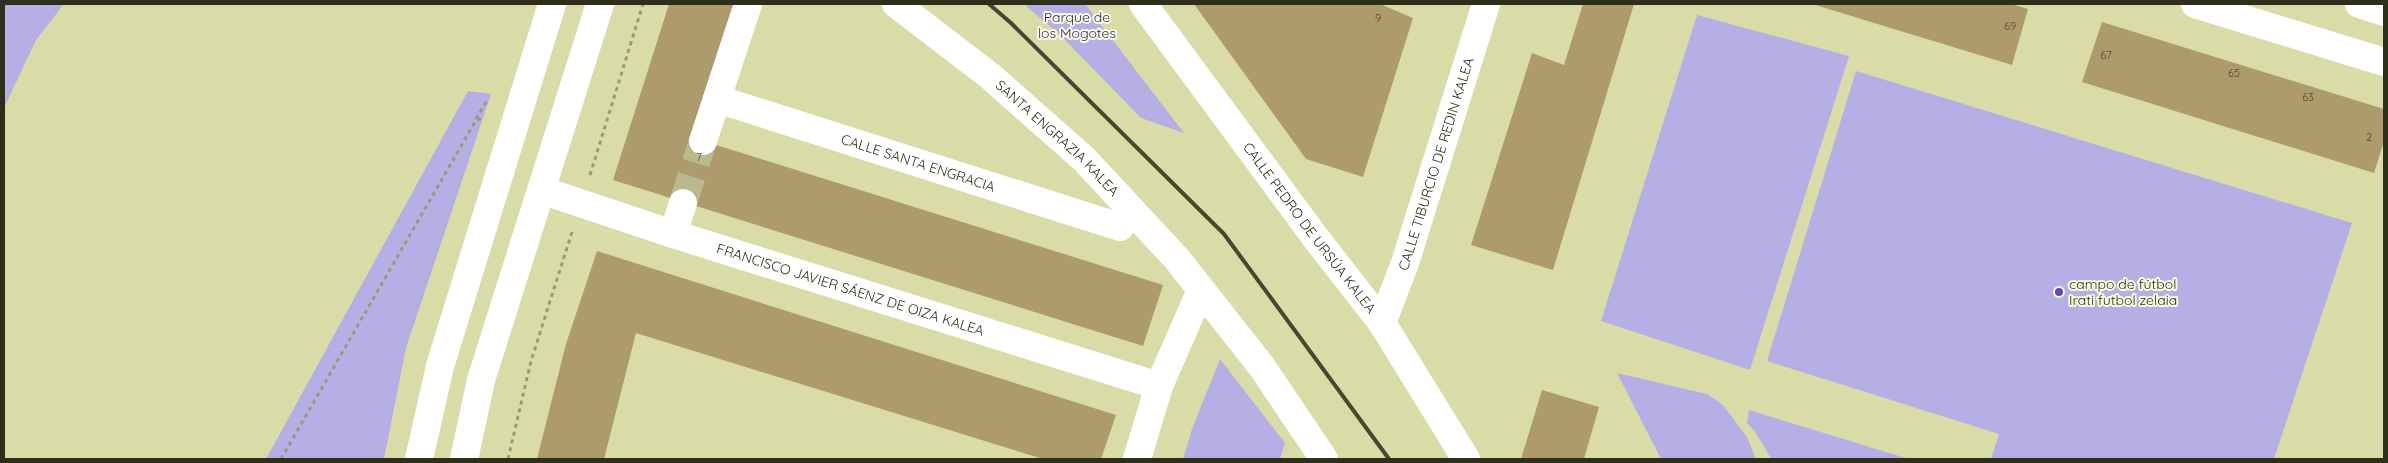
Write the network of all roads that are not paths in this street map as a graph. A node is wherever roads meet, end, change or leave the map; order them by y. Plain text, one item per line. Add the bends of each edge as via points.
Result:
1 (552, 4) edge
2 (600, 4) edge
3 (748, 4) edge
4 (896, 4) edge
5 (1143, 4) edge
6 (1486, 4) edge
7 (2196, 4) edge
8 (2359, 4) edge
9 (2384, 12) edge
10 (2384, 62) edge
11 (717, 99) junction
12 (703, 142) tunnel mouth
13 (541, 190) junction
14 (683, 203) tunnel mouth
15 (1120, 227) dead end
16 (672, 234) junction
17 (1201, 290) junction
18 (1382, 323) junction
19 (1159, 386) junction
20 (419, 459) edge
21 (464, 459) edge
22 (1137, 459) edge
23 (1324, 459) edge
24 (1466, 459) edge

1 - 20 street via 440,366
2 - 13 street
3 - 11 street
4 - 17 street, SANTA ENGRAZIA KALEA via 990,76 1084,159 1177,259
5 - 18 street, CALLE PEDRO DE URSÚA KALEA
6 - 18 street, CALLE TIBURCIO DE REDIN KALEA
7 - 10 street
8 - 9 street
11 - 12 street
11 - 15 street, CALLE SANTA ENGRACIA
13 - 16 street, FRANCISCO JAVIER SÁENZ DE OIZA KALEA
13 - 21 street via 481,380
14 - 16 street
16 - 19 street, FRANCISCO JAVIER SÁENZ DE OIZA KALEA
17 - 19 street
17 - 23 street, SANTA ENGRAZIA KALEA via 1262,367
18 - 24 street, CALLE PEDRO DE URSÚA KALEA
19 - 22 street

